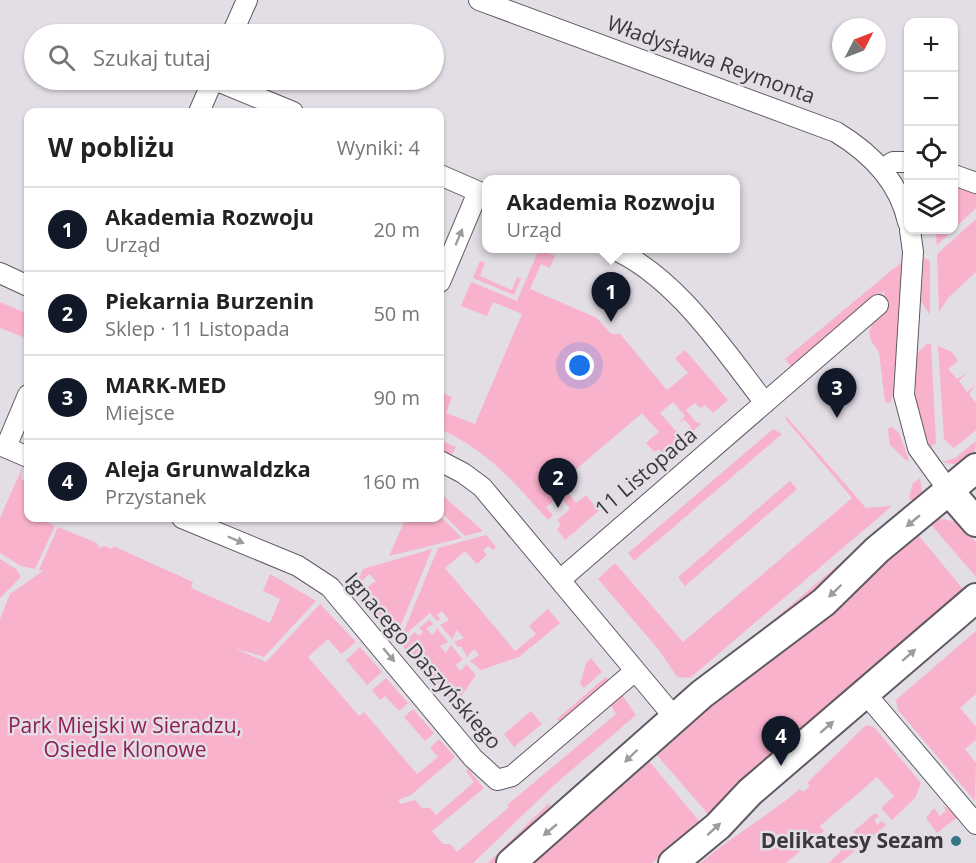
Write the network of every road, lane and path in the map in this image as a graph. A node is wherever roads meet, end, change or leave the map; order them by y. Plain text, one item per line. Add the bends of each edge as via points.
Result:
1 (247, 0) edge
2 (479, 0) edge
3 (236, 24) edge
4 (209, 90) edge
5 (239, 90) edge
6 (201, 108) edge
7 (283, 108) edge
8 (904, 162) edge
9 (883, 169) junction
10 (958, 176) edge
11 (444, 177) edge
12 (976, 183) edge
13 (482, 194) edge
14 (904, 210) edge
15 (911, 234) edge
16 (619, 253) edge
17 (0, 273) edge
18 (444, 274) edge
19 (24, 284) edge
20 (878, 306) dead end
21 (24, 403) edge
22 (765, 403) junction
23 (3, 446) edge
24 (24, 455) edge
25 (444, 463) edge
26 (976, 468) edge
27 (950, 491) junction
28 (192, 522) edge
29 (976, 522) edge
30 (560, 580) junction
31 (976, 598) edge
32 (635, 671) junction
33 (865, 693) junction
34 (675, 718) junction
35 (976, 824) edge
36 (511, 863) edge
37 (673, 863) edge

1 - 3 street
2 - 9 street, Władysława Reymonta via 837,132 861,147
4 - 6 street
5 - 7 street
8 - 9 street via 893,162
9 - 14 street, Władysława Reymonta
10 - 12 street
11 - 13 street
18 -> 13 street
15 - 27 street via 913,252 904,395 918,448
16 - 22 street via 640,263 680,298
17 - 19 street
20 - 22 street, 11 Listopada
21 - 23 street
22 - 30 street, 11 Listopada
23 - 24 street
25 - 30 street via 482,487
26 - 27 street
27 - 29 street
27 -> 34 street via 877,550 824,602
28 -> 32 street, Ignacego Daszyńskiego via 298,566 330,587 473,758 497,780 512,776
30 - 32 street
33 -> 31 street
32 - 34 street
33 - 35 street
37 -> 33 street
34 -> 36 street

